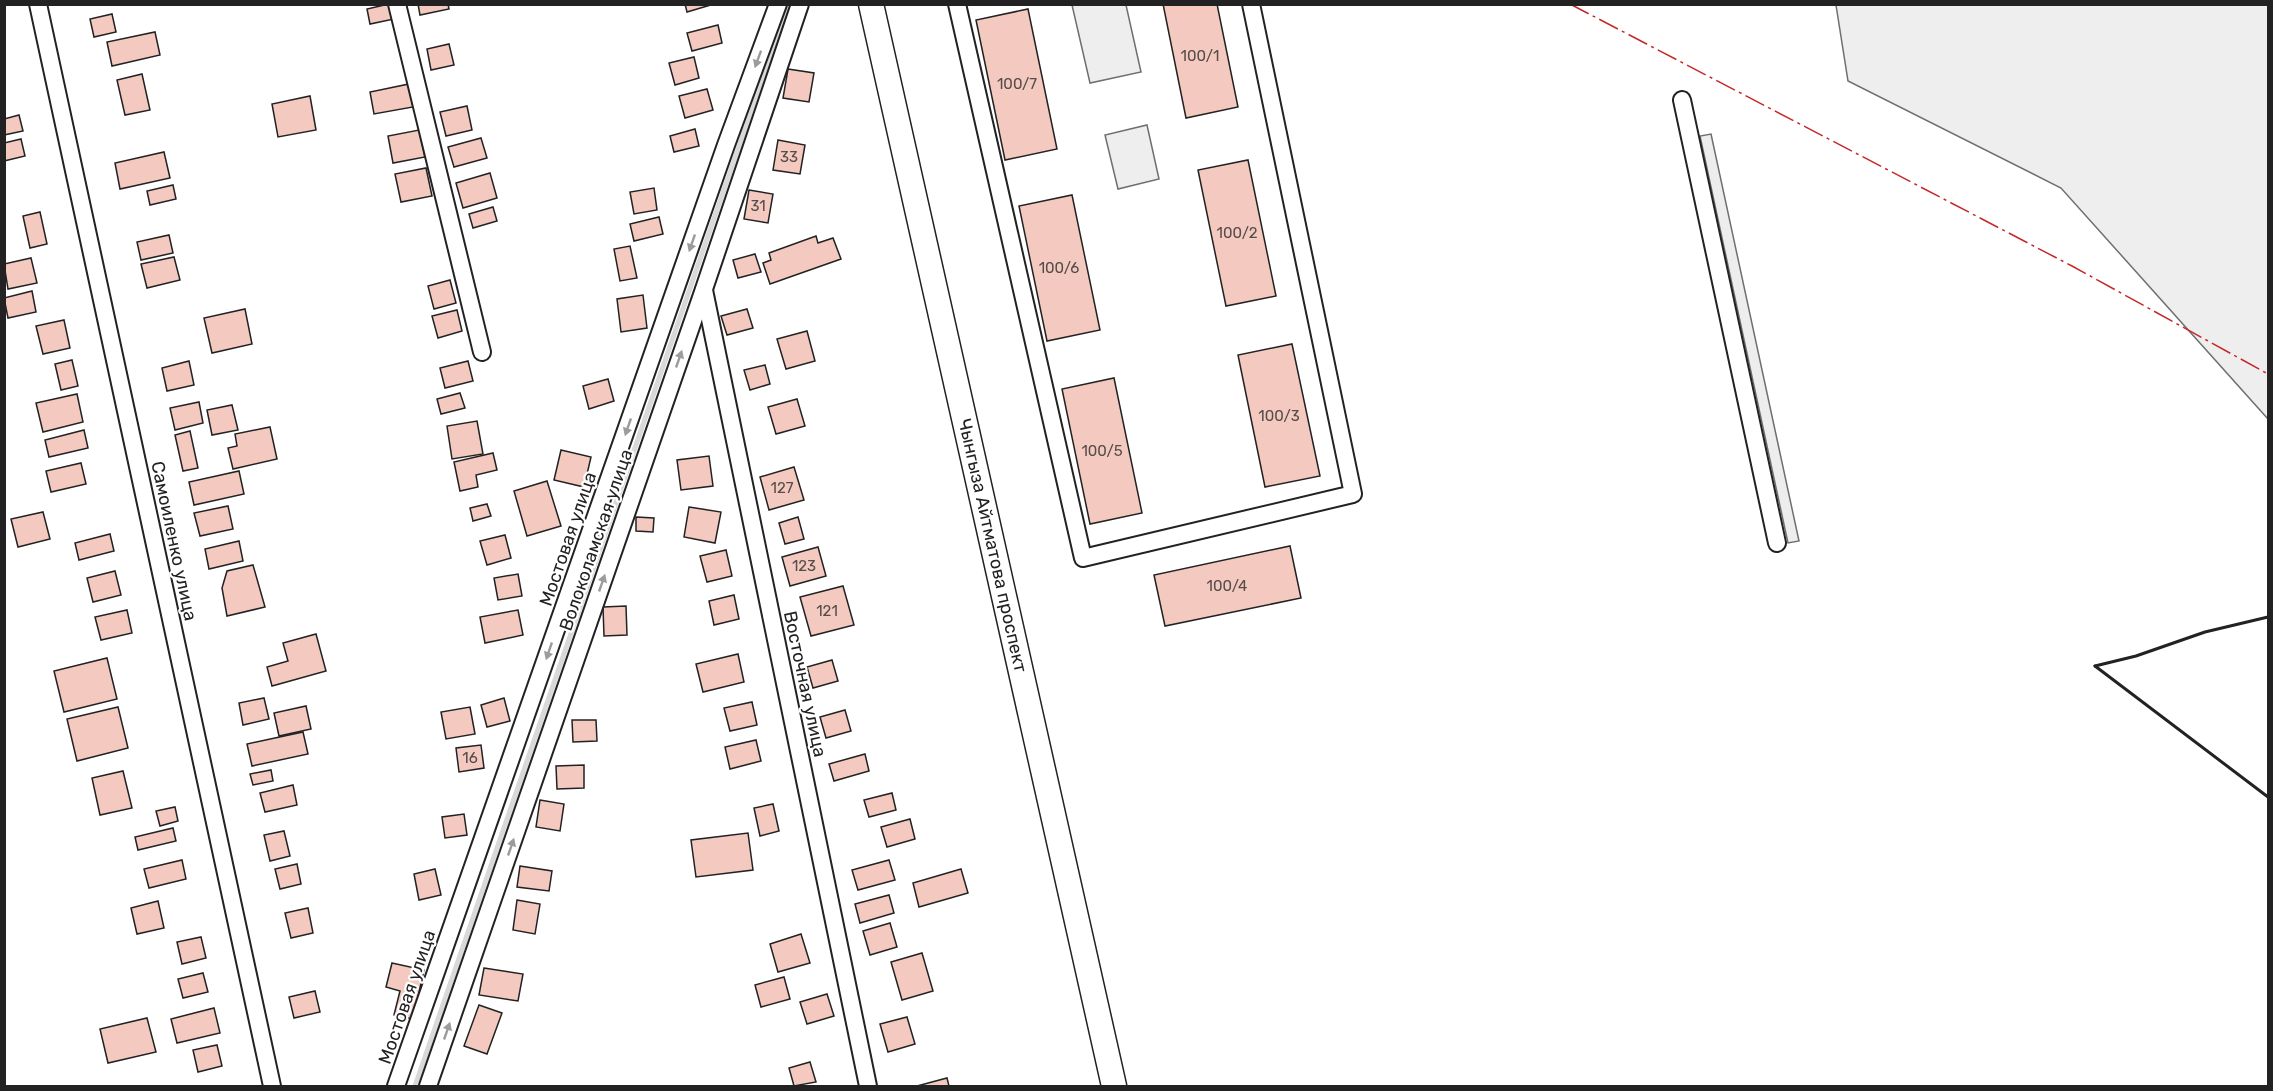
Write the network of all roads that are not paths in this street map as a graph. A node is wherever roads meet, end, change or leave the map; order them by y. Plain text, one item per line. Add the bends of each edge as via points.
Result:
1 (38, 4) edge
2 (397, 4) edge
3 (778, 4) edge
4 (800, 4) edge
5 (871, 4) edge
6 (957, 4) edge
7 (1251, 4) edge
8 (1682, 100) dead end
9 (704, 289) junction
10 (482, 352) dead end
11 (1777, 543) dead end
12 (272, 1086) edge
13 (396, 1086) edge
14 (428, 1086) edge
15 (868, 1086) edge
16 (1114, 1086) edge

1 - 12 street, Самоиленко улица
2 - 10 street
3 -> 13 street, Мостовая улица
4 - 9 street, Волоколамская улица
5 - 16 main road, Чынгыза Айтматова проспект
6 - 7 street via 1083,558 1353,494
8 - 11 street
14 -> 9 street, Волоколамская улица
9 - 15 street, Восточная улица

